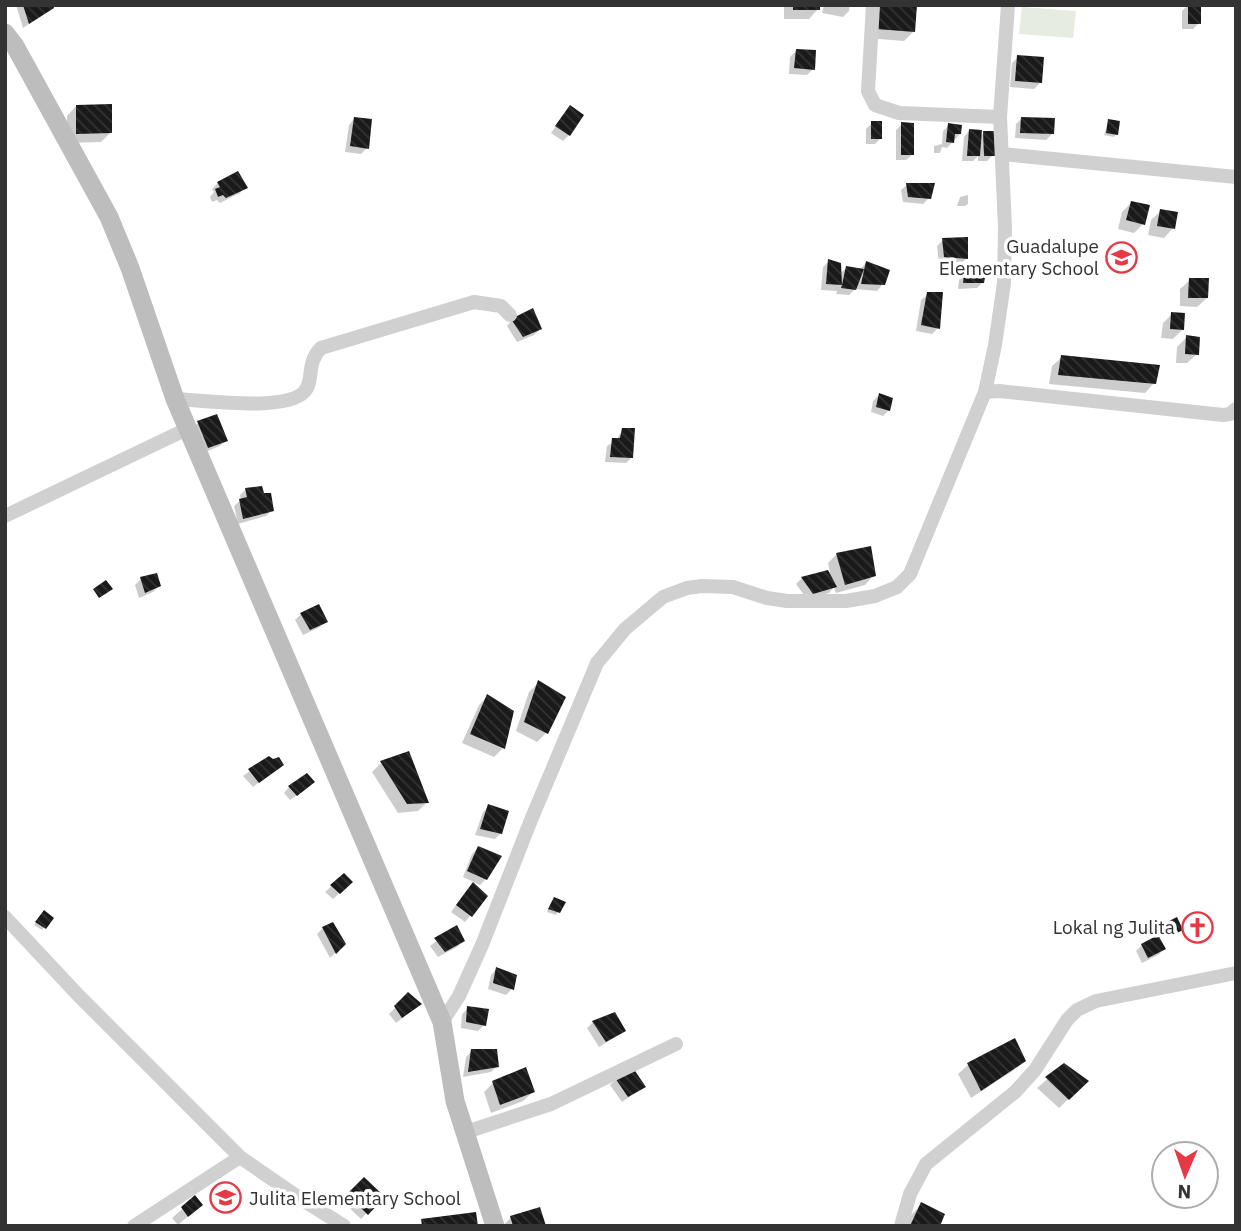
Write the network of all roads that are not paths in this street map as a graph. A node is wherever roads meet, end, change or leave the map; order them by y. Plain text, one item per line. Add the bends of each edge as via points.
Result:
1 (873, 5) edge
2 (1008, 5) edge
3 (5, 33) edge
4 (1000, 117) junction
5 (1002, 153) junction
6 (1236, 177) edge
7 (510, 315) dead end
8 (985, 392) junction
9 (175, 399) junction
10 (1236, 409) edge
11 (189, 428) junction
12 (5, 516) edge
13 (5, 917) edge
14 (1236, 973) edge
15 (442, 1022) junction
16 (676, 1044) dead end
17 (466, 1132) junction
18 (240, 1157) junction
19 (134, 1226) edge
20 (344, 1226) edge
21 (495, 1226) edge
22 (901, 1226) edge

1 - 4 street via 869,91 876,106 899,113
2 - 4 street
3 - 9 street via 109,217
4 - 5 street
5 - 6 street
5 - 8 street via 1004,283
7 - 9 street via 500,306 474,302 321,348 313,356 308,386 291,400 272,404
8 - 10 street via 1223,415
8 - 15 street via 920,554 907,579 897,587 875,596 826,603 767,598 733,587 687,589 663,597 609,646 597,663 465,983
9 - 11 street
11 - 12 street
11 - 15 street
13 - 18 street
14 - 22 street via 1096,1001 1077,1010 1015,1092 926,1164 910,1194
15 - 17 street via 455,1101
16 - 17 street via 551,1104
17 - 21 street
18 - 19 street
18 - 20 street

